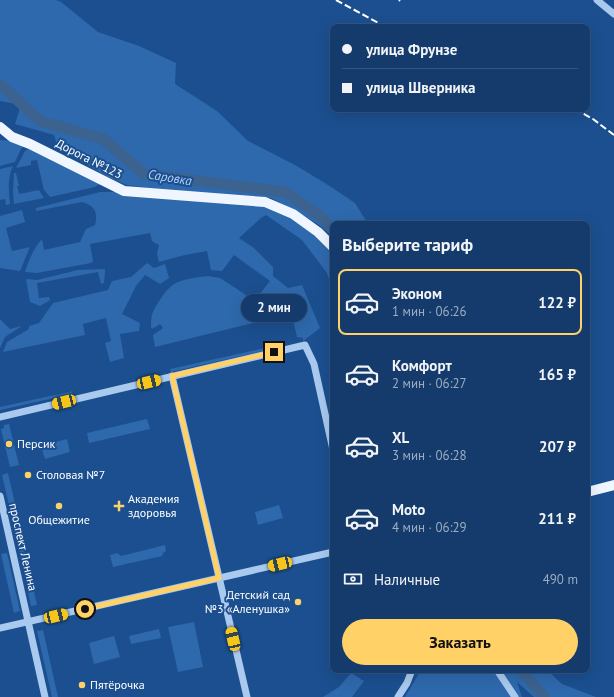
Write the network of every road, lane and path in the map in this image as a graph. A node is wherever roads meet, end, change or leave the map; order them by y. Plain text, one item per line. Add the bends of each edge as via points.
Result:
1 (597, 0) edge
2 (614, 14) edge
3 (0, 128) edge
4 (0, 137) edge
5 (12, 137) junction
6 (330, 244) edge
7 (172, 376) junction
8 (0, 417) edge
9 (330, 436) edge
10 (614, 485) edge
11 (590, 491) edge
12 (0, 496) edge
13 (330, 553) edge
14 (219, 578) junction
15 (29, 622) junction
16 (0, 628) edge
17 (412, 673) edge
18 (499, 673) edge
19 (45, 697) edge
20 (247, 697) edge
21 (398, 697) edge
22 (515, 697) edge

1 - 2 street
3 - 5 main road, Дорога №123
4 - 5 main road, Дорога №123
5 - 6 main road, Дорога №123 via 124,191 265,202 293,214
7 - 8 street
7 - 9 street via 305,345 314,364
7 - 14 street
10 - 11 main road
12 - 15 street, проспект Ленина
13 - 14 street
14 - 15 street
14 - 20 street
15 - 16 street
15 - 19 street, проспект Ленина
17 - 21 street
18 - 22 street

